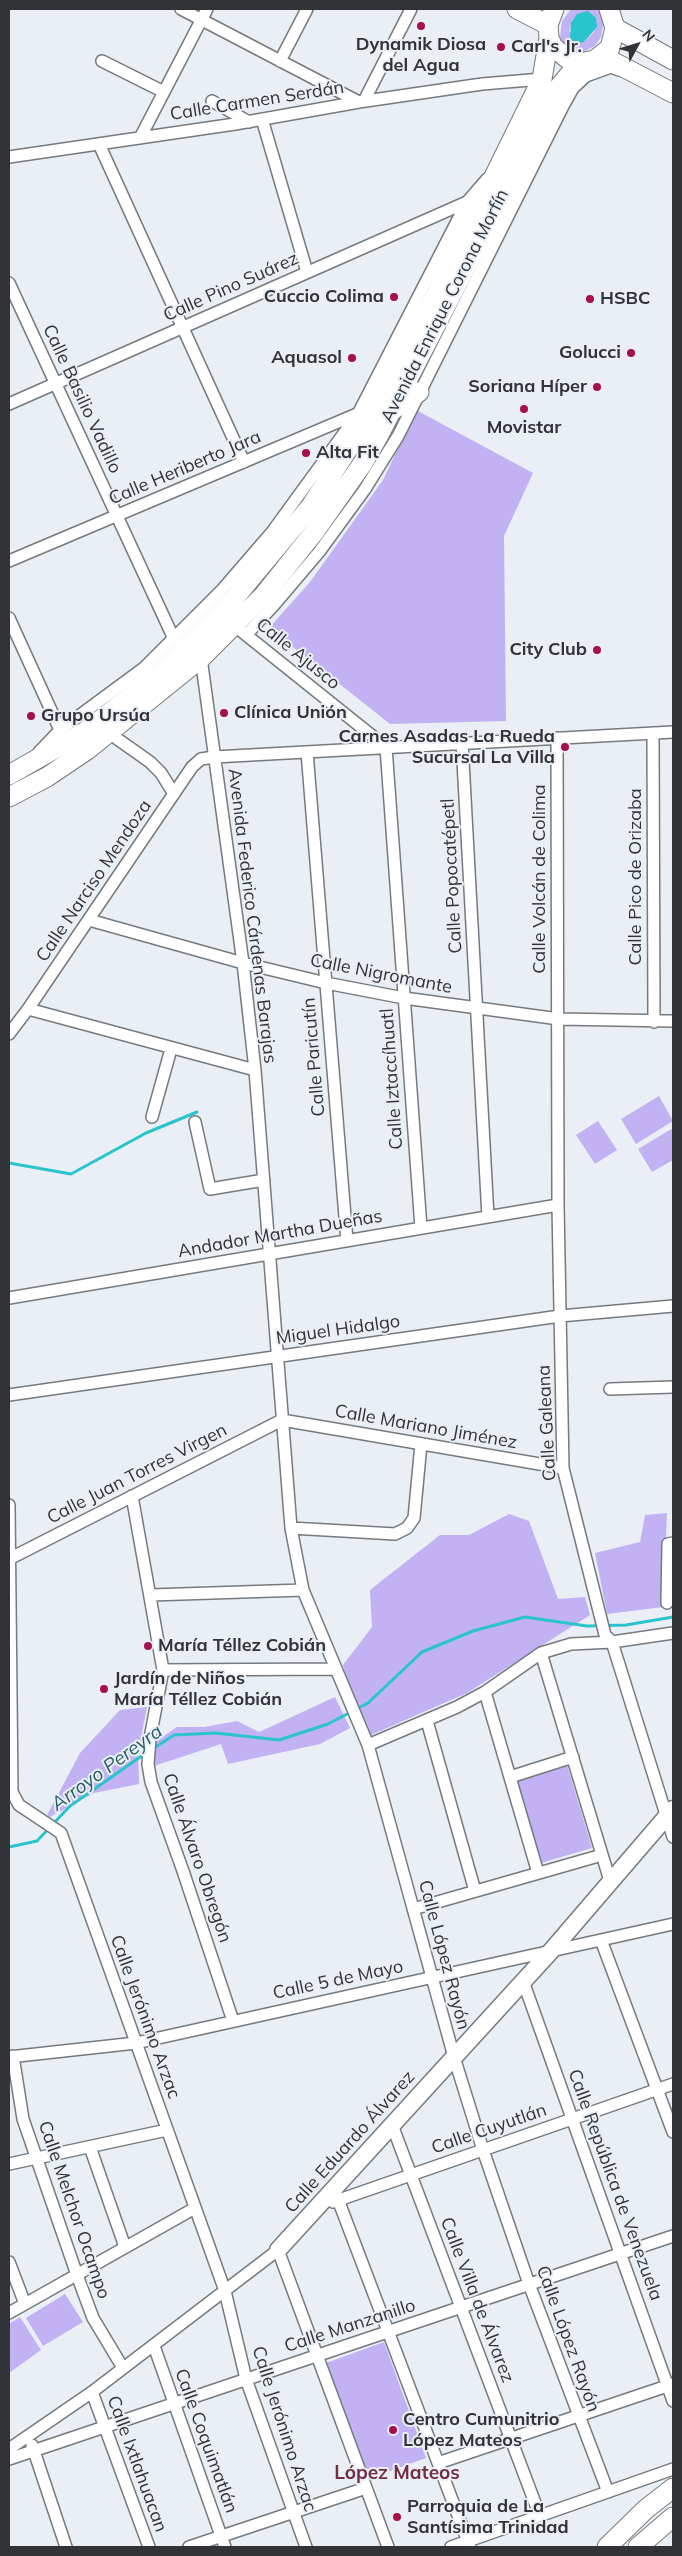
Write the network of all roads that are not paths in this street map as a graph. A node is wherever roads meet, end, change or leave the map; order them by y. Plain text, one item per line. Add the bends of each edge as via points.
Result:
1 (181, 9) edge
2 (207, 9) edge
3 (307, 9) edge
4 (411, 9) edge
5 (517, 9) edge
6 (612, 14) edge
7 (201, 20) junction
8 (550, 24) edge
9 (602, 56) junction
10 (673, 60) edge
11 (102, 61) dead end
12 (280, 61) junction
13 (579, 63) junction
14 (644, 77) junction
15 (542, 79) junction
16 (559, 87) junction
17 (164, 92) junction
18 (673, 93) edge
19 (212, 101) dead end
20 (361, 101) junction
21 (563, 106) junction
22 (262, 119) junction
23 (249, 122) junction
24 (140, 138) junction
25 (99, 144) junction
26 (9, 157) edge
27 (517, 167) junction
28 (496, 169) junction
29 (520, 192) junction
30 (467, 202) junction
31 (307, 272) junction
32 (9, 283) edge
33 (182, 328) junction
34 (55, 384) junction
35 (419, 392) junction
36 (9, 404) edge
37 (374, 411) junction
38 (244, 462) junction
39 (116, 516) junction
40 (9, 561) edge
41 (9, 618) edge
42 (240, 630) junction
43 (174, 639) junction
44 (202, 658) junction
45 (60, 730) junction
46 (673, 732) edge
47 (653, 733) junction
48 (109, 734) junction
49 (557, 738) junction
50 (462, 743) junction
51 (386, 748) junction
52 (307, 752) junction
53 (214, 757) junction
54 (16, 772) edge
55 (174, 794) junction
56 (9, 797) edge
57 (89, 920) junction
58 (243, 963) junction
59 (326, 983) junction
60 (404, 998) junction
61 (28, 1009) junction
62 (477, 1010) junction
63 (559, 1019) junction
64 (673, 1021) edge
65 (654, 1022) junction
66 (9, 1034) edge
67 (171, 1049) junction
68 (255, 1070) junction
69 (152, 1117) dead end
70 (195, 1122) dead end
71 (264, 1180) junction
72 (558, 1205) junction
73 (488, 1217) junction
74 (421, 1228) junction
75 (347, 1241) junction
76 (270, 1254) junction
77 (9, 1298) edge
78 (673, 1306) edge
79 (560, 1316) junction
80 (276, 1356) junction
81 (673, 1387) edge
82 (610, 1389) dead end
83 (9, 1395) edge
84 (282, 1420) junction
85 (421, 1444) junction
86 (563, 1468) junction
87 (132, 1496) junction
88 (9, 1505) edge
89 (291, 1528) junction
90 (671, 1543) edge
91 (9, 1559) edge
92 (303, 1590) junction
93 (151, 1595) junction
94 (668, 1603) dead end
95 (673, 1634) edge
96 (609, 1638) junction
97 (541, 1653) junction
98 (336, 1669) junction
99 (163, 1670) junction
100 (485, 1692) junction
101 (427, 1721) junction
102 (368, 1744) junction
103 (573, 1757) junction
104 (510, 1776) junction
105 (670, 1813) edge
106 (673, 1837) edge
107 (602, 1855) junction
108 (538, 1873) junction
109 (610, 1881) junction
110 (475, 1891) junction
111 (413, 1909) junction
112 (673, 1924) edge
113 (602, 1940) junction
114 (551, 1951) junction
115 (432, 1977) junction
116 (523, 1981) junction
117 (233, 2021) junction
118 (136, 2043) junction
119 (11, 2057) edge
120 (454, 2057) junction
121 (673, 2084) edge
122 (657, 2089) junction
123 (572, 2119) junction
124 (392, 2125) junction
125 (168, 2130) junction
126 (673, 2132) edge
127 (90, 2147) junction
128 (483, 2150) junction
129 (36, 2158) junction
130 (9, 2164) edge
131 (411, 2175) junction
132 (336, 2195) junction
133 (195, 2208) junction
134 (673, 2236) edge
135 (125, 2247) junction
136 (278, 2250) junction
137 (621, 2254) junction
138 (9, 2262) edge
139 (77, 2275) junction
140 (529, 2284) junction
141 (225, 2291) junction
142 (25, 2304) junction
143 (461, 2307) junction
144 (9, 2313) edge
145 (388, 2332) junction
146 (154, 2346) junction
147 (317, 2356) junction
148 (123, 2368) junction
149 (246, 2379) junction
150 (671, 2385) edge
151 (92, 2392) junction
152 (673, 2401) edge
153 (174, 2403) junction
154 (578, 2416) junction
155 (104, 2426) junction
156 (29, 2436) junction
157 (511, 2439) junction
158 (9, 2449) edge
159 (34, 2450) junction
160 (9, 2459) edge
161 (438, 2463) junction
162 (673, 2469) edge
163 (652, 2476) junction
164 (366, 2488) junction
165 (608, 2492) junction
166 (668, 2492) edge
167 (293, 2512) junction
168 (540, 2516) junction
169 (673, 2517) edge
170 (223, 2542) edge
171 (469, 2544) edge
172 (66, 2547) edge
173 (148, 2547) edge
174 (189, 2547) edge
175 (306, 2547) edge
176 (388, 2547) edge
177 (451, 2547) edge
178 (607, 2547) edge
179 (638, 2547) edge

1 - 7 street
2 - 7 street
3 - 12 street
4 - 20 street
5 - 8 main road
6 - 9 main road via 612,43
6 - 10 main road
7 - 12 street
7 - 17 street
8 - 13 main road via 560,55
8 - 15 main road, Avenida Enrique Corona Morfín
9 - 13 main road
9 - 14 main road
11 - 17 street
12 - 20 street
13 - 16 main road, Avenida Enrique Corona Morfín
14 - 18 main road
14 - 21 street via 611,68 600,70 580,82
15 - 20 street, Calle Carmen Serdán
15 - 28 main road, Avenida Enrique Corona Morfín
16 - 21 street
16 - 27 main road, Avenida Enrique Corona Morfín
17 - 24 street
19 - 23 street
20 - 22 street, Calle Carmen Serdán
21 - 29 street
22 - 23 street, Calle Carmen Serdán
22 - 31 street
23 - 24 street, Calle Carmen Serdán
24 - 25 street, Calle Carmen Serdán
25 - 26 street, Calle Carmen Serdán
25 - 33 street
27 - 29 main road
27 - 37 main road, Avenida Enrique Corona Morfín
28 - 30 street
28 - 37 main road, Avenida Enrique Corona Morfín via 435,297
29 - 35 street
30 - 31 street, Calle Pino Suárez
30 - 37 street
31 - 33 street, Calle Pino Suárez
32 - 34 street, Calle Basilio Vadillo
33 - 34 street, Calle Pino Suárez
33 - 38 street
34 - 36 street, Calle Pino Suárez
34 - 39 street, Calle Basilio Vadillo
35 - 37 main road
35 - 42 street via 398,436 319,552 274,605
37 - 38 street, Calle Heriberto Jara
37 - 42 main road, Avenida Enrique Corona Morfín via 363,462
37 - 43 street via 221,591
37 - 54 main road, Avenida Enrique Corona Morfín via 310,506 232,601 159,674 86,731
38 - 39 street, Calle Heriberto Jara
39 - 40 street, Calle Heriberto Jara
39 - 43 street, Calle Basilio Vadillo
41 - 45 street
42 - 44 main road, Avenida Enrique Corona Morfín
42 - 51 street, Calle Ajusco
43 - 45 street via 144,668
44 - 48 main road, Avenida Enrique Corona Morfín
44 - 53 street
45 - 54 street
46 - 47 street, Avenida Federico Cárdenas Barajas
47 - 49 street, Avenida Federico Cárdenas Barajas
47 - 65 street, Calle Pico de Orizaba
48 - 55 street via 150,762
48 - 56 main road, Avenida Enrique Corona Morfín via 47,777
49 - 50 street, Avenida Federico Cárdenas Barajas
49 - 63 street, Calle Volcán de Colima
50 - 51 street, Avenida Federico Cárdenas Barajas
50 - 62 street, Calle Popocatépetl
51 - 52 street, Avenida Federico Cárdenas Barajas
51 - 60 street, Calle Iztaccíhuatl
52 - 53 street, Avenida Federico Cárdenas Barajas
52 - 59 street, Calle Paricutín
53 - 55 street, Calle Narciso Mendoza via 201,760 192,767
53 - 58 street, Avenida Federico Cárdenas Barajas
55 - 57 street, Calle Narciso Mendoza
57 - 58 street, Calle Nigromante
57 - 61 street, Calle Narciso Mendoza
58 - 59 street, Calle Nigromante
58 - 68 street, Avenida Federico Cárdenas Barajas
59 - 60 street, Calle Nigromante
59 - 75 street, Calle Paricutín
60 - 62 street, Calle Nigromante
60 - 74 street, Calle Iztaccíhuatl
61 - 66 street, Calle Narciso Mendoza
61 - 67 street
62 - 63 street, Calle Nigromante
62 - 73 street, Calle Popocatépetl
63 - 65 street, Calle Nigromante
63 - 72 street, Calle Galeana
64 - 65 street, Calle Nigromante
67 - 68 street
67 - 69 street
68 - 71 street, Avenida Federico Cárdenas Barajas
70 - 71 street via 210,1190
71 - 76 street, Avenida Federico Cárdenas Barajas
72 - 73 street, Andador Martha Dueñas
72 - 79 street, Calle Galeana
73 - 74 street, Andador Martha Dueñas
74 - 75 street, Andador Martha Dueñas
75 - 76 street, Andador Martha Dueñas
76 - 77 street, Andador Martha Dueñas
76 - 80 street, Avenida Federico Cárdenas Barajas
78 - 79 street, Miguel Hidalgo
79 - 80 street, Miguel Hidalgo
79 - 86 street, Calle Galeana
80 - 83 street, Miguel Hidalgo
80 - 84 street, Avenida Federico Cárdenas Barajas
81 - 82 street
84 - 85 street, Calle Mariano Jiménez
84 - 87 street, Calle Juan Torres Virgen
84 - 89 street, Calle López Rayón
85 - 86 street, Calle Mariano Jiménez
85 - 89 street via 414,1518 407,1528 395,1534
86 - 96 street, Calle Galeana via 598,1609
87 - 91 street, Calle Juan Torres Virgen
87 - 93 street, Calle Álvaro Obregón
88 - 91 street, Calle Jerónimo Arzac
89 - 92 street, Calle López Rayón
90 - 94 street
91 - 118 street, Calle Jerónimo Arzac via 12,1792 19,1805 61,1833
92 - 93 street
92 - 98 street, Calle López Rayón
93 - 99 street, Calle Álvaro Obregón
95 - 96 street
96 - 97 street
96 - 105 street, Calle Galeana
97 - 100 street
97 - 103 street
98 - 99 street
98 - 102 street, Calle López Rayón
99 - 117 street, Calle Álvaro Obregón via 150,1738 150,1782
100 - 101 street
100 - 104 street
101 - 102 street
101 - 110 street
102 - 111 street, Calle López Rayón
103 - 104 street
103 - 107 street
104 - 108 street
105 - 106 street, Calle Galeana
105 - 109 street, Calle Eduardo Álvarez
107 - 108 street
107 - 109 street
108 - 110 street
109 - 114 street, Calle Eduardo Álvarez
110 - 111 street
111 - 115 street, Calle López Rayón
112 - 113 street, Calle 5 de Mayo
113 - 114 street, Calle 5 de Mayo
113 - 122 street
114 - 115 street, Calle 5 de Mayo
114 - 116 street, Calle Eduardo Álvarez
115 - 117 street, Calle 5 de Mayo
115 - 120 street, Calle López Rayón
116 - 120 street, Calle Eduardo Álvarez
116 - 123 street, Calle República de Venezuela
117 - 118 street, Calle 5 de Mayo
118 - 119 street, Calle 5 de Mayo
118 - 125 street, Calle Jerónimo Arzac
119 - 129 street, Calle Melchor Ocampo via 23,2119
120 - 124 street, Calle Eduardo Álvarez
120 - 128 street, Calle López Rayón
121 - 122 street, Calle Cuyutlán
122 - 123 street, Calle Cuyutlán
122 - 126 street
123 - 128 street, Calle Cuyutlán
123 - 137 street, Calle República de Venezuela
124 - 131 street, Calle Villa de Álvarez
124 - 132 street, Calle Eduardo Álvarez
125 - 127 street
125 - 133 street, Calle Jerónimo Arzac
127 - 129 street
127 - 135 street
128 - 131 street, Calle Cuyutlán
128 - 140 street, Calle López Rayón
129 - 130 street
129 - 139 street, Calle Melchor Ocampo
131 - 132 street, Calle Cuyutlán
131 - 143 street, Calle Villa de Álvarez
132 - 136 street, Calle Eduardo Álvarez via 317,2208
132 - 145 street
133 - 135 street
133 - 141 street, Calle Jerónimo Arzac
134 - 137 street, Calle Manzanillo
135 - 139 street
136 - 141 street, Calle Eduardo Álvarez
136 - 147 street
137 - 140 street, Calle Manzanillo
137 - 150 street, Calle República de Venezuela
138 - 142 street
139 - 142 street
139 - 148 street, Calle Melchor Ocampo via 93,2318
140 - 143 street, Calle Manzanillo
140 - 154 street, Calle López Rayón
141 - 146 street, Calle Eduardo Álvarez
141 - 149 street, Calle Jerónimo Arzac
142 - 144 street
143 - 145 street, Calle Manzanillo
143 - 157 street, Calle Villa de Álvarez
145 - 147 street, Calle Manzanillo
145 - 161 street
146 - 148 street, Calle Eduardo Álvarez
146 - 153 street, Calle Coquimatlán
147 - 149 street, Calle Manzanillo
147 - 164 street
148 - 151 street, Calle Eduardo Álvarez
149 - 153 street, Calle Manzanillo
149 - 167 street, Calle Jerónimo Arzac
150 - 152 street, Calle República de Venezuela
150 - 154 street
151 - 155 street, Calle Ixtlahuacan
151 - 156 street, Calle Eduardo Álvarez
153 - 155 street, Calle Manzanillo
153 - 170 street, Calle Coquimatlán
154 - 157 street
154 - 165 street, Calle López Rayón
155 - 159 street, Calle Manzanillo
155 - 173 street, Calle Ixtlahuacan
156 - 158 street, Calle Eduardo Álvarez
156 - 159 street
157 - 161 street
157 - 168 street, Calle Villa de Álvarez
159 - 160 street, Calle Manzanillo
159 - 172 street
161 - 171 street
162 - 163 street
163 - 165 street
163 - 166 street
164 - 167 street
164 - 176 street
165 - 168 street
166 - 178 main road
167 - 170 street
167 - 175 street, Calle Jerónimo Arzac
168 - 171 street
169 - 179 main road
170 - 174 street
171 - 177 street

